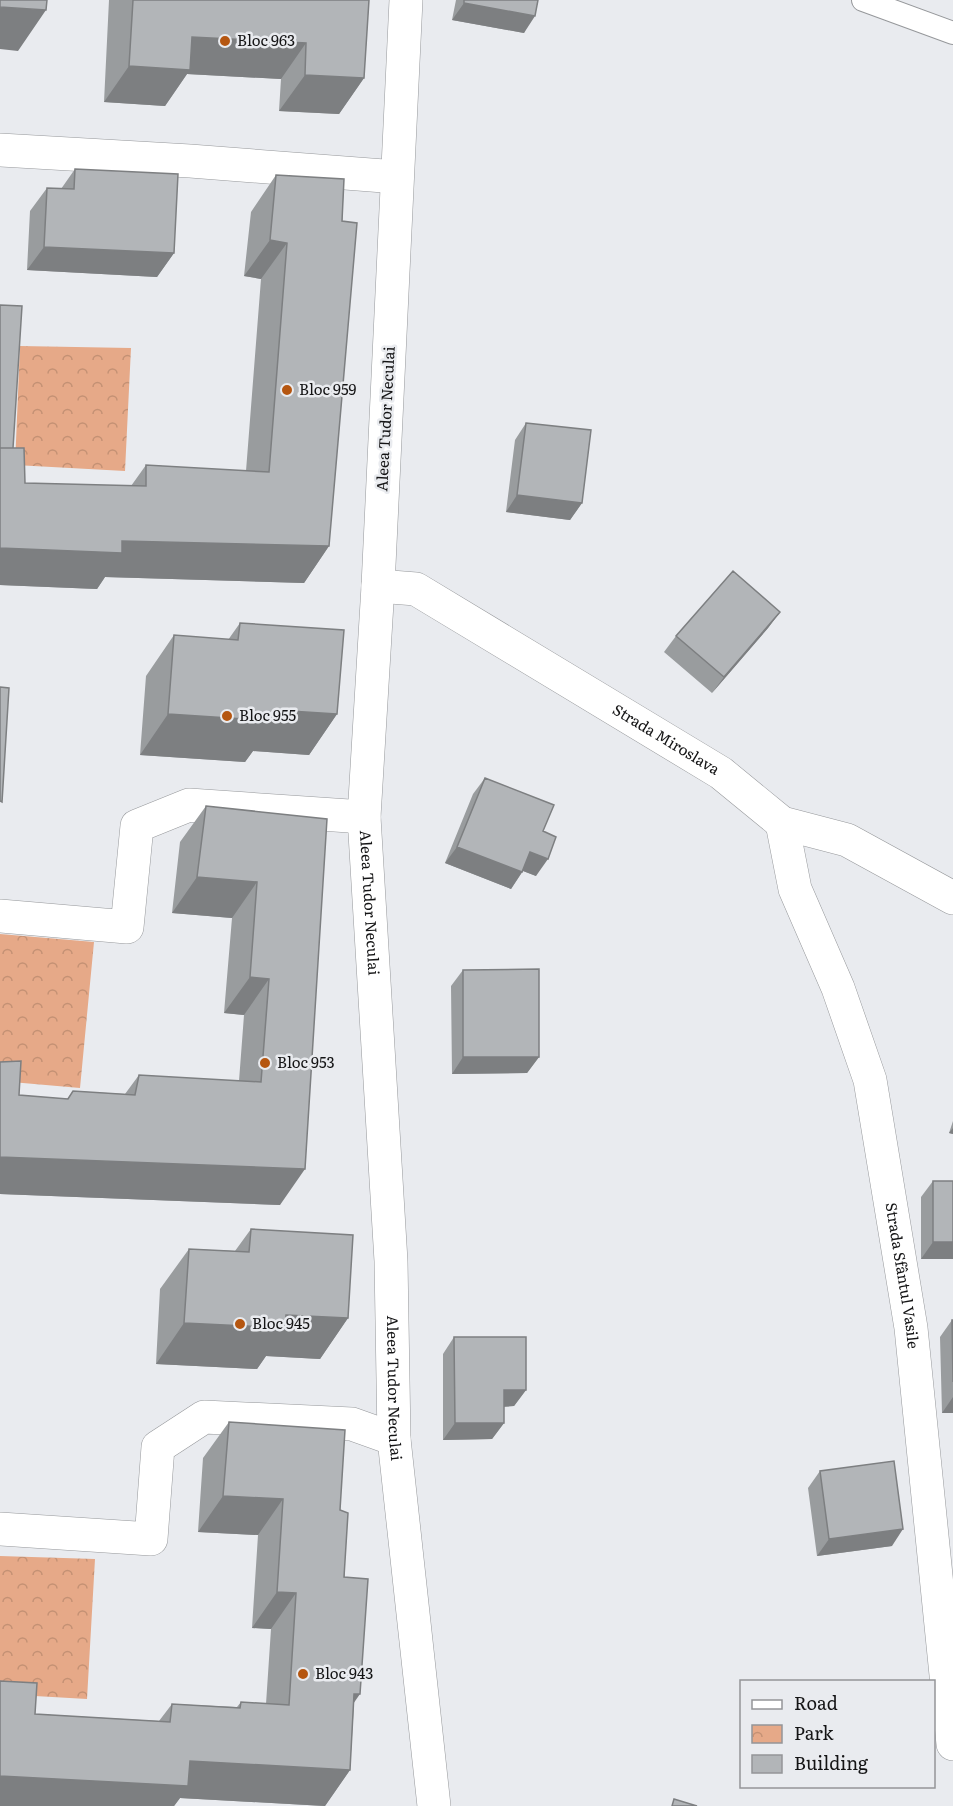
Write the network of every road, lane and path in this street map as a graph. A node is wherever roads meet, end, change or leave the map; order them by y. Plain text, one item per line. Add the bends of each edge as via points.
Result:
1 (406, 0) edge
2 (863, 0) edge
3 (953, 33) edge
4 (0, 150) edge
5 (397, 177) junction
6 (378, 586) junction
7 (364, 817) junction
8 (782, 823) junction
9 (953, 898) edge
10 (0, 916) edge
11 (394, 1439) junction
12 (0, 1529) edge
13 (953, 1744) edge
14 (434, 1806) edge

1 - 5 street, Aleea Tudor Neculai
2 - 3 lane
4 - 5 street
5 - 6 street, Aleea Tudor Neculai
6 - 7 street, Aleea Tudor Neculai
6 - 8 street, Strada Miroslava via 416,590 721,773
7 - 10 street via 189,805 137,826 127,927
7 - 11 street, Aleea Tudor Neculai via 391,1261
8 - 9 street, Strada Miroslava via 847,840
8 - 13 street, Strada Sfântul Vasile via 795,889 838,988 870,1080 911,1328
11 - 12 street via 352,1424 204,1417 158,1447 151,1539
11 - 14 street, Aleea Tudor Neculai

